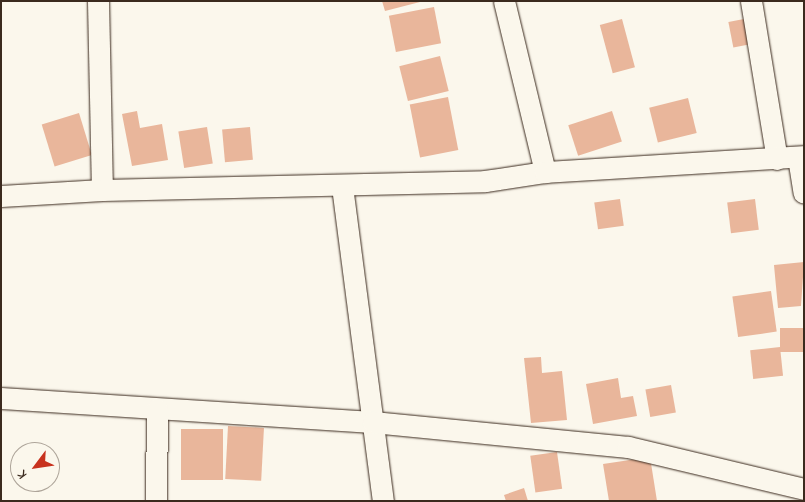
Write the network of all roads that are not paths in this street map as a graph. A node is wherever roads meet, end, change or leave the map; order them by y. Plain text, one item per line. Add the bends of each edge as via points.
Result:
1 (98, 1) edge
2 (504, 1) edge
3 (751, 1) edge
4 (801, 157) edge
5 (777, 159) junction
6 (546, 172) junction
7 (342, 186) junction
8 (102, 190) junction
9 (804, 193) edge
10 (1, 196) edge
11 (1, 398) edge
12 (157, 409) junction
13 (373, 422) junction
14 (804, 489) edge
15 (156, 501) edge
16 (383, 501) edge

1 - 8 street
2 - 6 street
3 - 5 street
4 - 5 street
4 - 9 street
5 - 6 street
6 - 7 street via 485,181
7 - 8 street
7 - 13 street
8 - 10 street
11 - 12 street
12 - 13 street
12 - 15 street
13 - 14 street via 628,447
13 - 16 street

